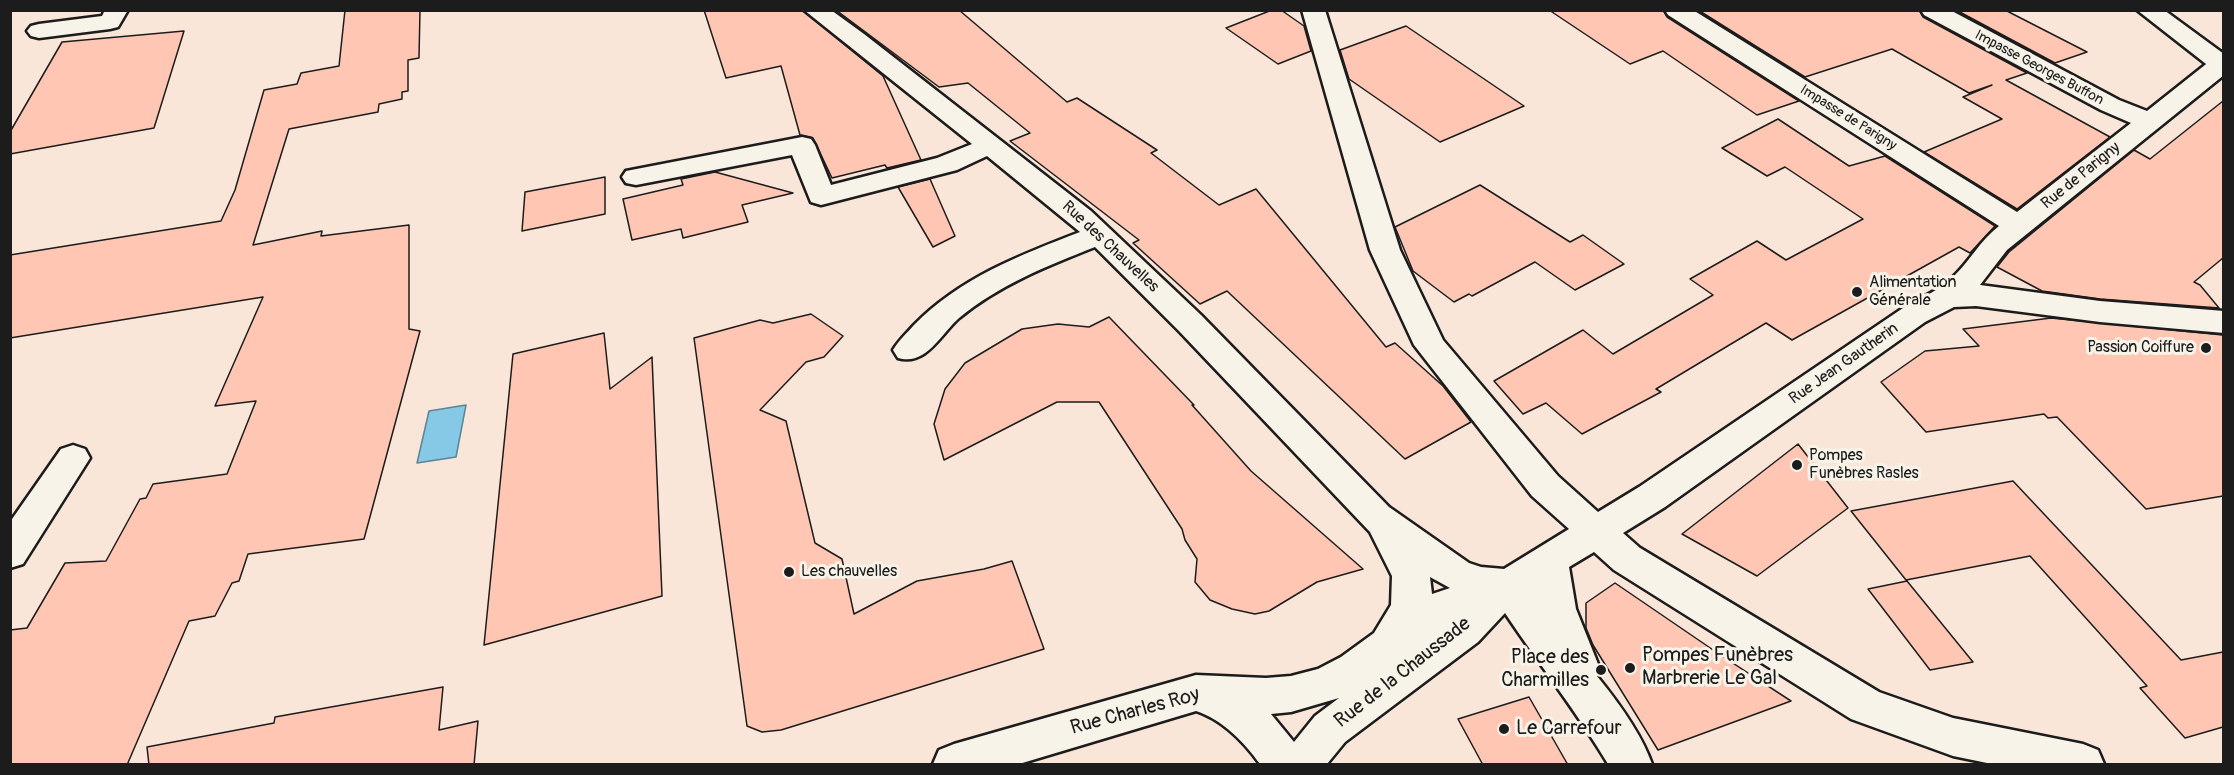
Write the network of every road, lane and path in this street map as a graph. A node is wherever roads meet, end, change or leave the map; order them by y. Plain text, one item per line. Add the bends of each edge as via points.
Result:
1 (117, 10) edge
2 (814, 10) edge
3 (1313, 10) edge
4 (1676, 10) edge
5 (1932, 10) edge
6 (2148, 10) edge
7 (39, 31) dead end
8 (2223, 64) edge
9 (2149, 121) junction
10 (991, 145) junction
11 (636, 177) dead end
12 (2019, 226) junction
13 (1100, 235) junction
14 (1978, 264) junction
15 (1945, 297) junction
16 (2029, 300) junction
17 (2223, 322) edge
18 (909, 350) dead end
19 (73, 458) dead end
20 (1376, 518) junction
21 (1596, 532) junction
22 (10, 553) edge
23 (1549, 561) junction
24 (1508, 586) junction
25 (1355, 670) junction
26 (1196, 693) junction
27 (1598, 710) junction
28 (954, 765) edge
29 (1284, 765) edge
30 (1304, 765) edge
31 (1631, 765) edge
32 (2083, 765) edge

1 - 7 street via 110,22
2 - 10 street, Rue des Chauvelles
3 - 21 street via 1385,250 1430,345 1545,486
4 - 12 street, Impasse de Parigny
5 - 9 street, Impasse Georges Buffon via 2110,105
6 - 8 street
8 - 9 street, Rue de Parigny
9 - 12 street, Rue de Parigny
10 - 11 street via 947,164 821,196 802,145
10 - 13 street, Rue des Chauvelles
12 - 14 street, Rue de Parigny via 1985,253
13 - 18 street via 1026,263 980,288 950,309
13 - 20 street, Rue des Chauvelles
14 - 15 street, Rue de Parigny via 1968,280
14 - 16 street via 1994,285
15 - 16 street, Rue Jean Gautherin via 1990,295
15 - 21 street, Rue Jean Gautherin
16 - 17 street, Rue Jean Gautherin
19 - 22 street
20 - 24 street, Rue des Chauvelles via 1456,574 1481,583
20 - 25 street, Rue des Chauvelles via 1409,569 1412,592 1403,625
21 - 23 street, Rue Jean Gautherin
21 - 32 street via 1627,559 1866,706 1953,736
23 - 24 street, Rue Jean Gautherin
23 - 27 street via 1557,609
24 - 25 street, Rue Charles Roy via 1437,608
24 - 27 street
24 - 30 street, Rue de la Chaussade via 1464,630 1330,729
25 - 26 street, Rue Charles Roy via 1326,685 1291,694
26 - 28 street, Rue Charles Roy
26 - 29 street via 1232,707 1250,721 1272,743
27 - 31 street

